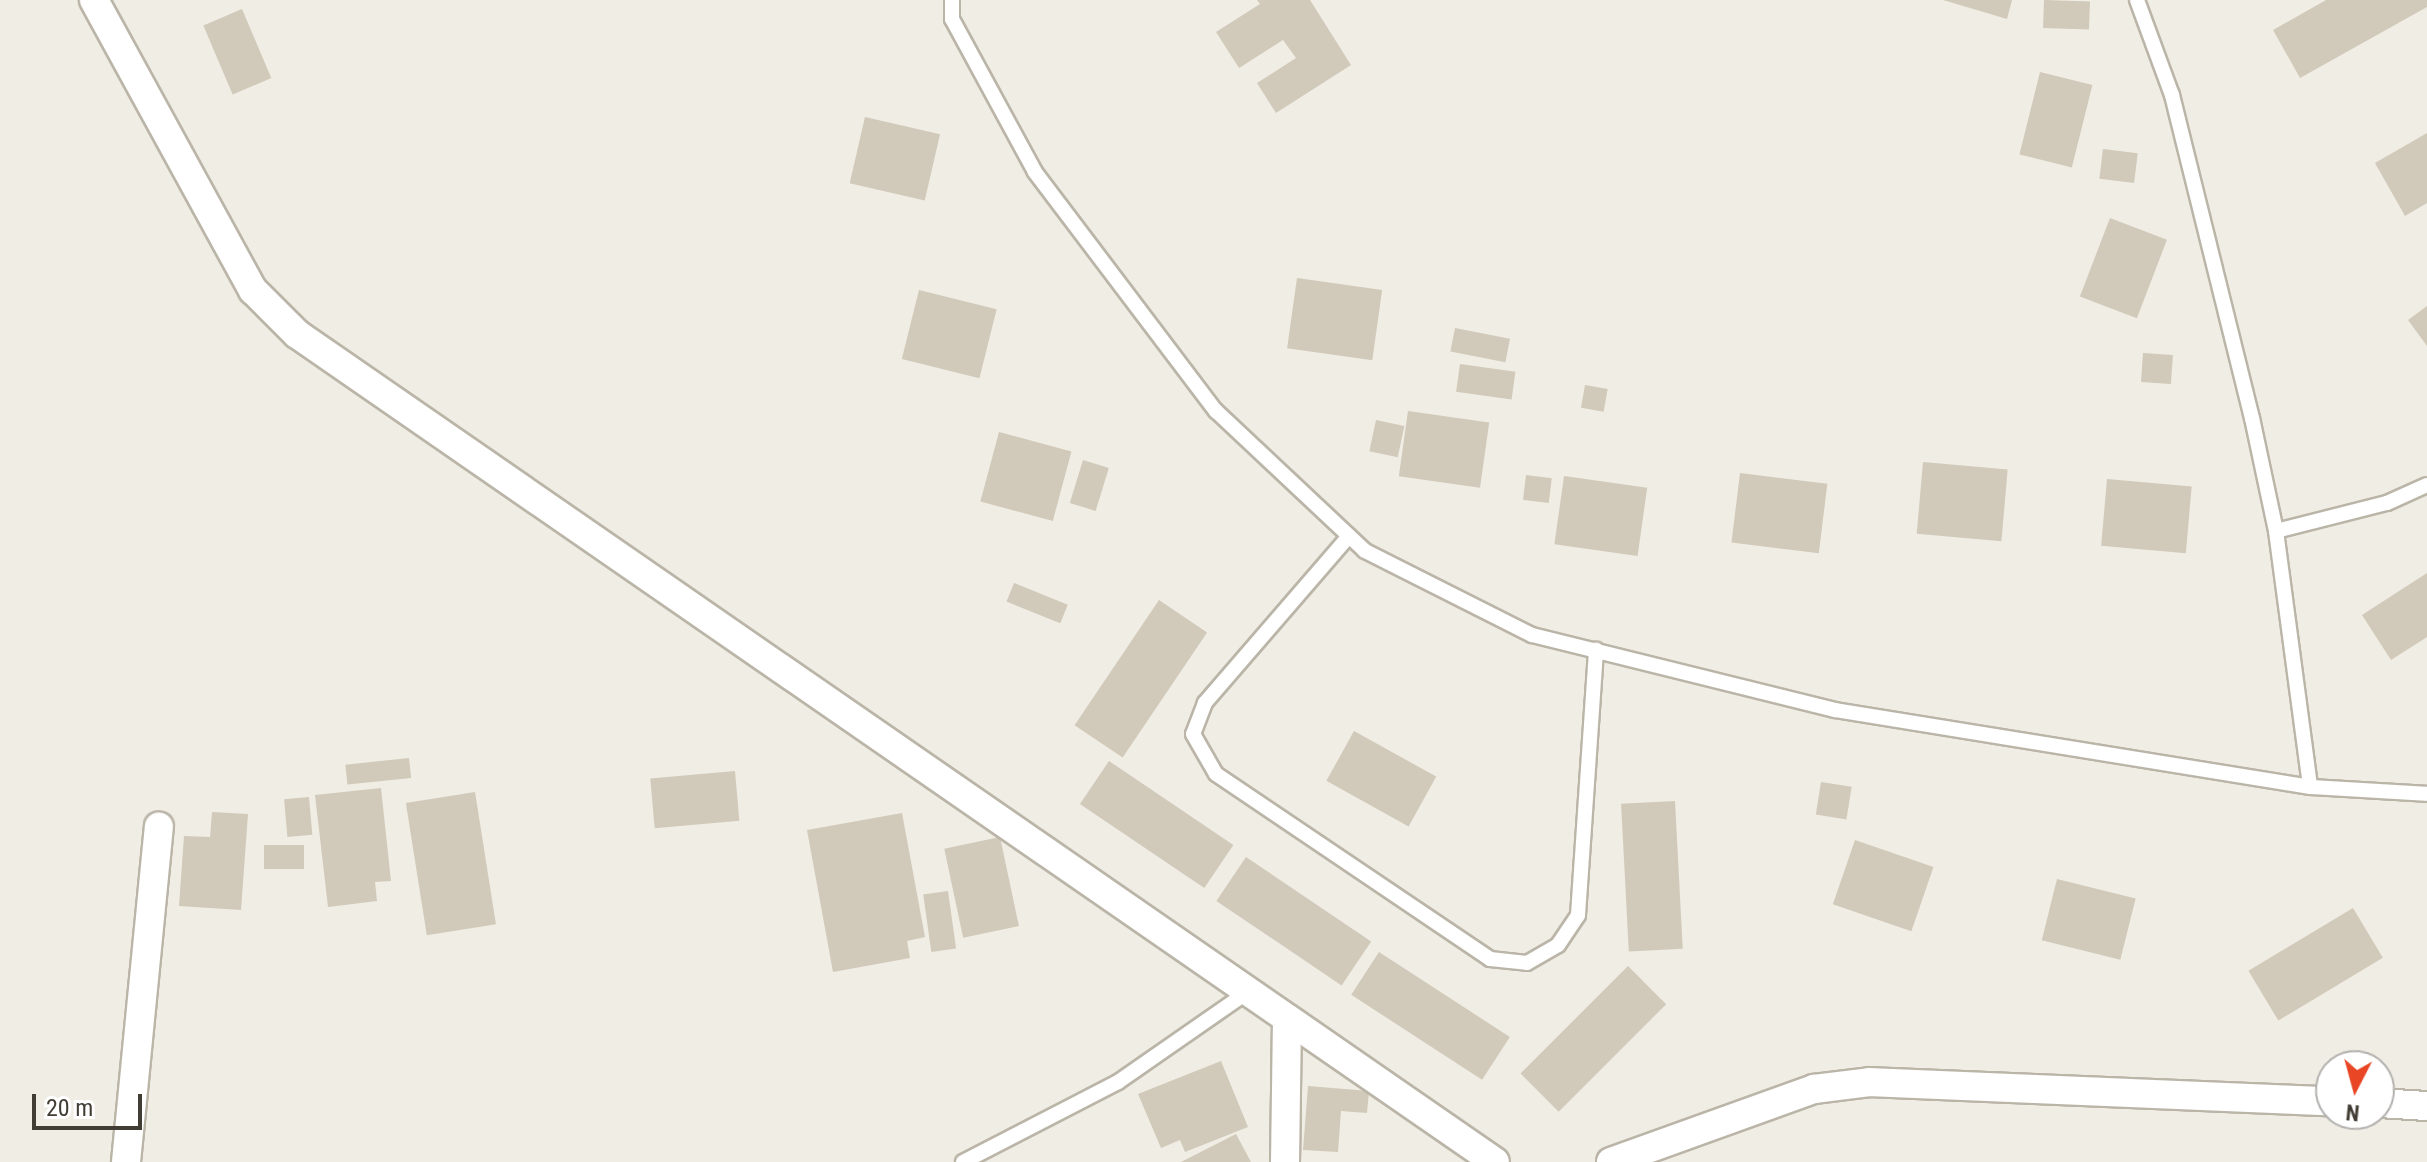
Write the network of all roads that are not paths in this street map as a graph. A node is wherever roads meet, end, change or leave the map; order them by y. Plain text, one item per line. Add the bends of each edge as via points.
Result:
1 (94, 0) edge
2 (952, 0) edge
3 (2137, 0) edge
4 (2427, 485) edge
5 (2276, 531) junction
6 (1349, 536) junction
7 (1596, 650) junction
8 (2310, 787) junction
9 (2427, 794) edge
10 (159, 827) dead end
11 (1246, 993) junction
12 (1287, 1022) junction
13 (2315, 1100) edge
14 (2395, 1104) edge
15 (2427, 1106) edge
16 (126, 1162) edge
17 (963, 1162) edge
18 (1285, 1162) edge
19 (1495, 1162) edge
20 (1611, 1162) edge

1 - 11 street via 253,290 297,334
2 - 6 lane via 952,19 1035,172 1216,411
3 - 5 lane via 2172,95
4 - 5 lane via 2387,503
5 - 8 lane
6 - 7 lane via 1365,551 1532,635
6 - 7 lane via 1205,703 1193,734 1216,774 1490,959 1527,963 1558,945 1578,915
7 - 8 lane via 1835,710
8 - 9 lane
10 - 16 street
11 - 12 street
11 - 17 lane via 1118,1082
12 - 18 street
12 - 19 street
13 - 20 street via 1870,1082 1814,1089
14 - 15 street

